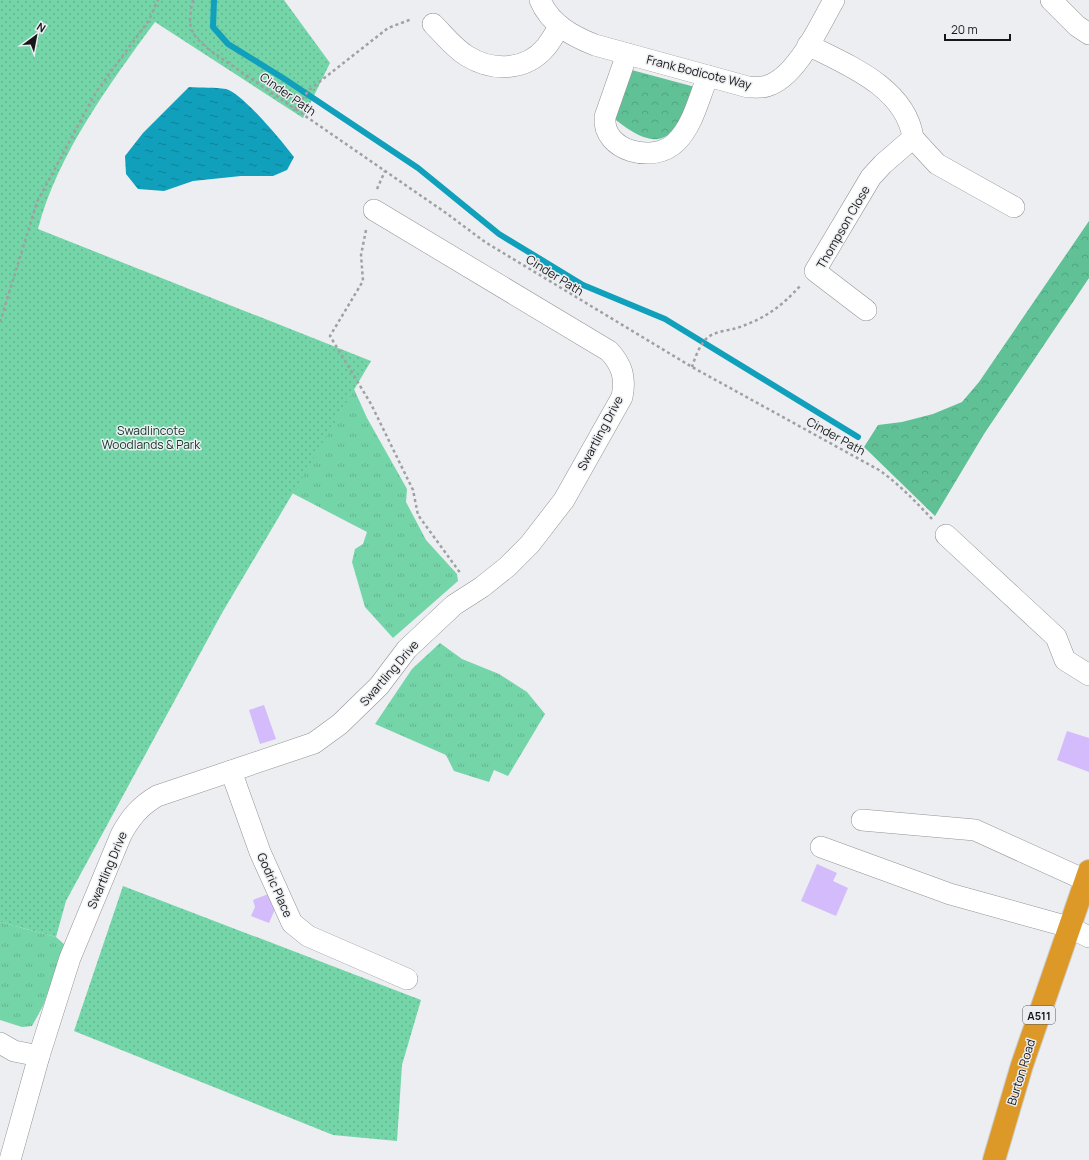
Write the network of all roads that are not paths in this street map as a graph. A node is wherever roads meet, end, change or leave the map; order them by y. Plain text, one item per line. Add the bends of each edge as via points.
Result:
1 (540, 0) edge
2 (834, 0) edge
3 (1051, 0) edge
4 (433, 24) road end
5 (560, 26) junction
6 (1089, 34) edge
7 (808, 44) junction
8 (626, 54) junction
9 (708, 76) junction
10 (913, 138) junction
11 (1014, 207) dead end
12 (374, 210) road end
13 (866, 310) dead end
14 (946, 534) road end
15 (1089, 675) edge
16 (231, 771) junction
17 (862, 820) dead end
18 (821, 847) dead end
19 (1087, 876) edge
20 (1069, 927) junction
21 (1089, 937) edge
22 (408, 979) dead end
23 (0, 1043) edge
24 (39, 1056) junction
25 (10, 1160) edge
26 (994, 1160) edge

1 - 5 street, Frank Bodicote Way via 544,10
2 - 7 street, Frank Bodicote Way
3 - 6 street via 1077,26
4 - 5 street via 468,56 483,64 504,68 523,64 536,56 546,48
5 - 8 street, Frank Bodicote Way via 573,36
7 - 9 street, Frank Bodicote Way via 793,68 779,80 766,86 748,87
7 - 10 street via 862,72 880,86 907,114
8 - 9 street, Frank Bodicote Way
8 - 9 street via 604,125 606,133 612,139 631,151 659,153 677,142 684,134
10 - 11 street via 936,164
10 - 13 street, Thompson Close via 872,178 815,271
12 - 16 street, Swartling Drive via 609,352 622,370 622,397 564,500 530,544 507,567 454,605 407,649 379,686 340,724 314,743
14 - 15 street via 1056,637 1065,660
16 - 22 street, Godric Place via 260,852 292,923 308,936
16 - 24 street, Swartling Drive via 157,796 138,810 128,822 70,958
17 - 19 street via 975,830
18 - 20 street via 950,894
19 - 20 highway, Burton Road / A511
20 - 21 street
20 - 26 highway, Burton Road / A511 via 1022,1065
23 - 24 street via 14,1051
24 - 25 street, Swartling Drive

